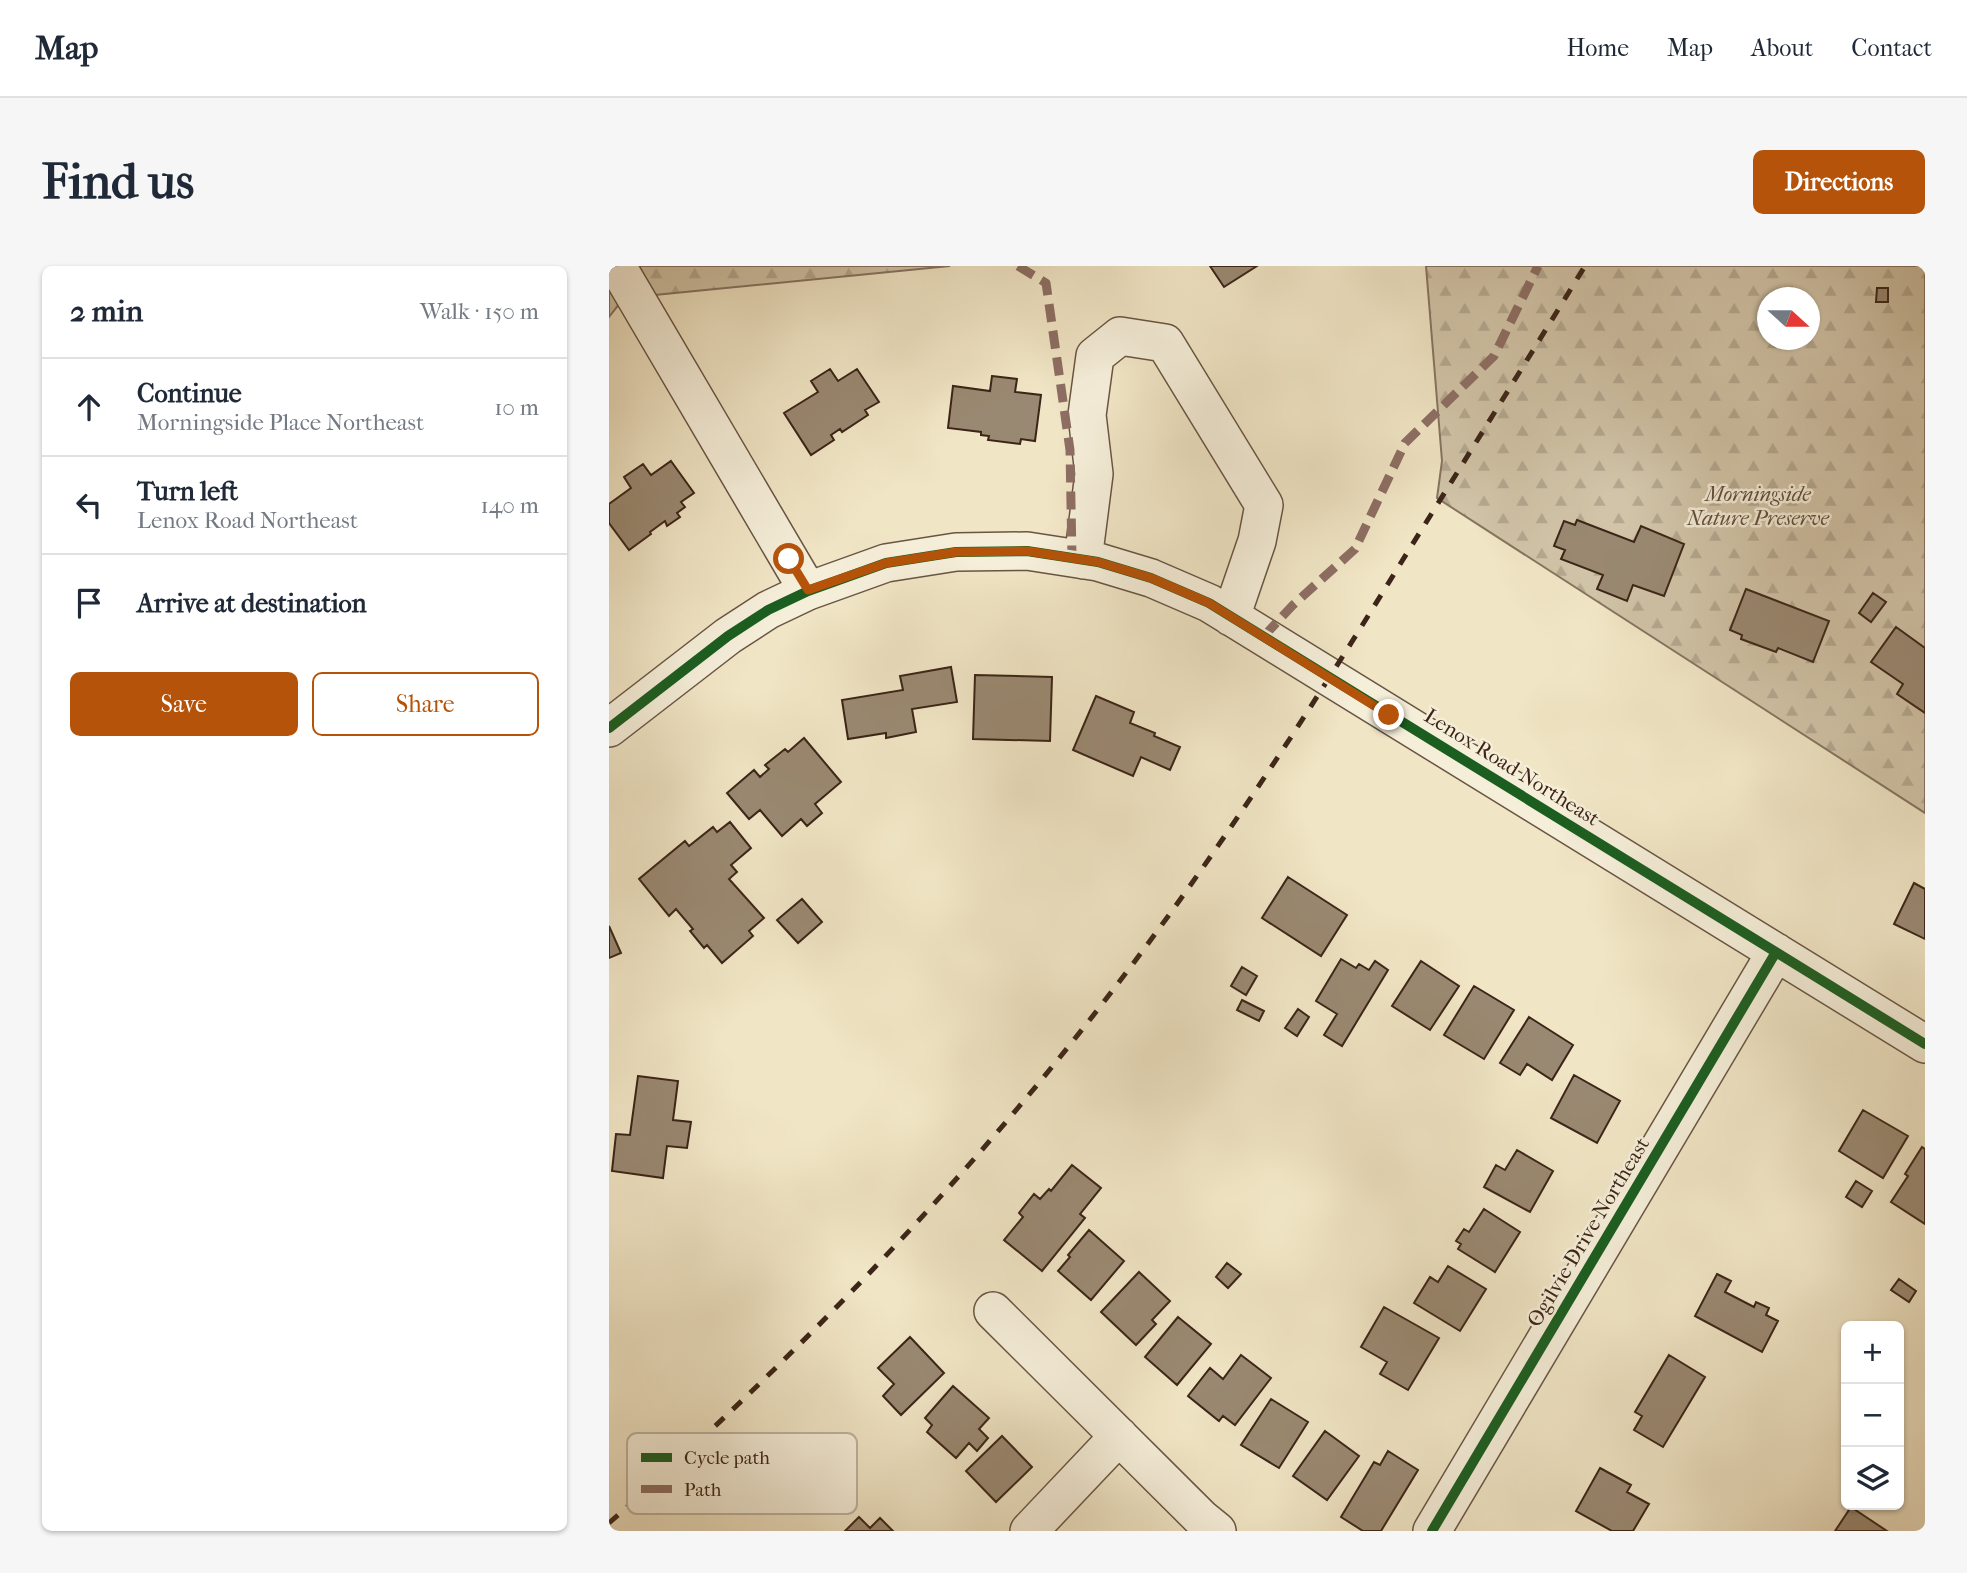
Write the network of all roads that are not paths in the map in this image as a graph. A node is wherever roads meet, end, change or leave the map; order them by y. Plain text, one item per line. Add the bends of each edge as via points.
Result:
1 (617, 266) edge
2 (1083, 560) junction
3 (808, 590) junction
4 (1231, 617) junction
5 (609, 727) edge
6 (1776, 952) junction
7 (1925, 1044) edge
8 (993, 1311) dead end
9 (1119, 1436) junction
10 (1029, 1531) edge
11 (1217, 1531) edge
12 (1432, 1531) edge

1 - 3 street
2 - 3 street, Lenox Road Northeast via 1027,551 956,552 886,563
2 - 4 street, Lenox Road Northeast via 1151,578
2 - 4 street via 1094,474 1087,415 1095,356 1120,336 1165,343 1264,505
3 - 5 street, Lenox Road Northeast via 728,636
4 - 6 street, Lenox Road Northeast
6 - 7 street, Lenox Road Northeast
6 - 12 street, Ogilvie Drive Northeast
8 - 9 street
9 - 10 street
9 - 11 street

